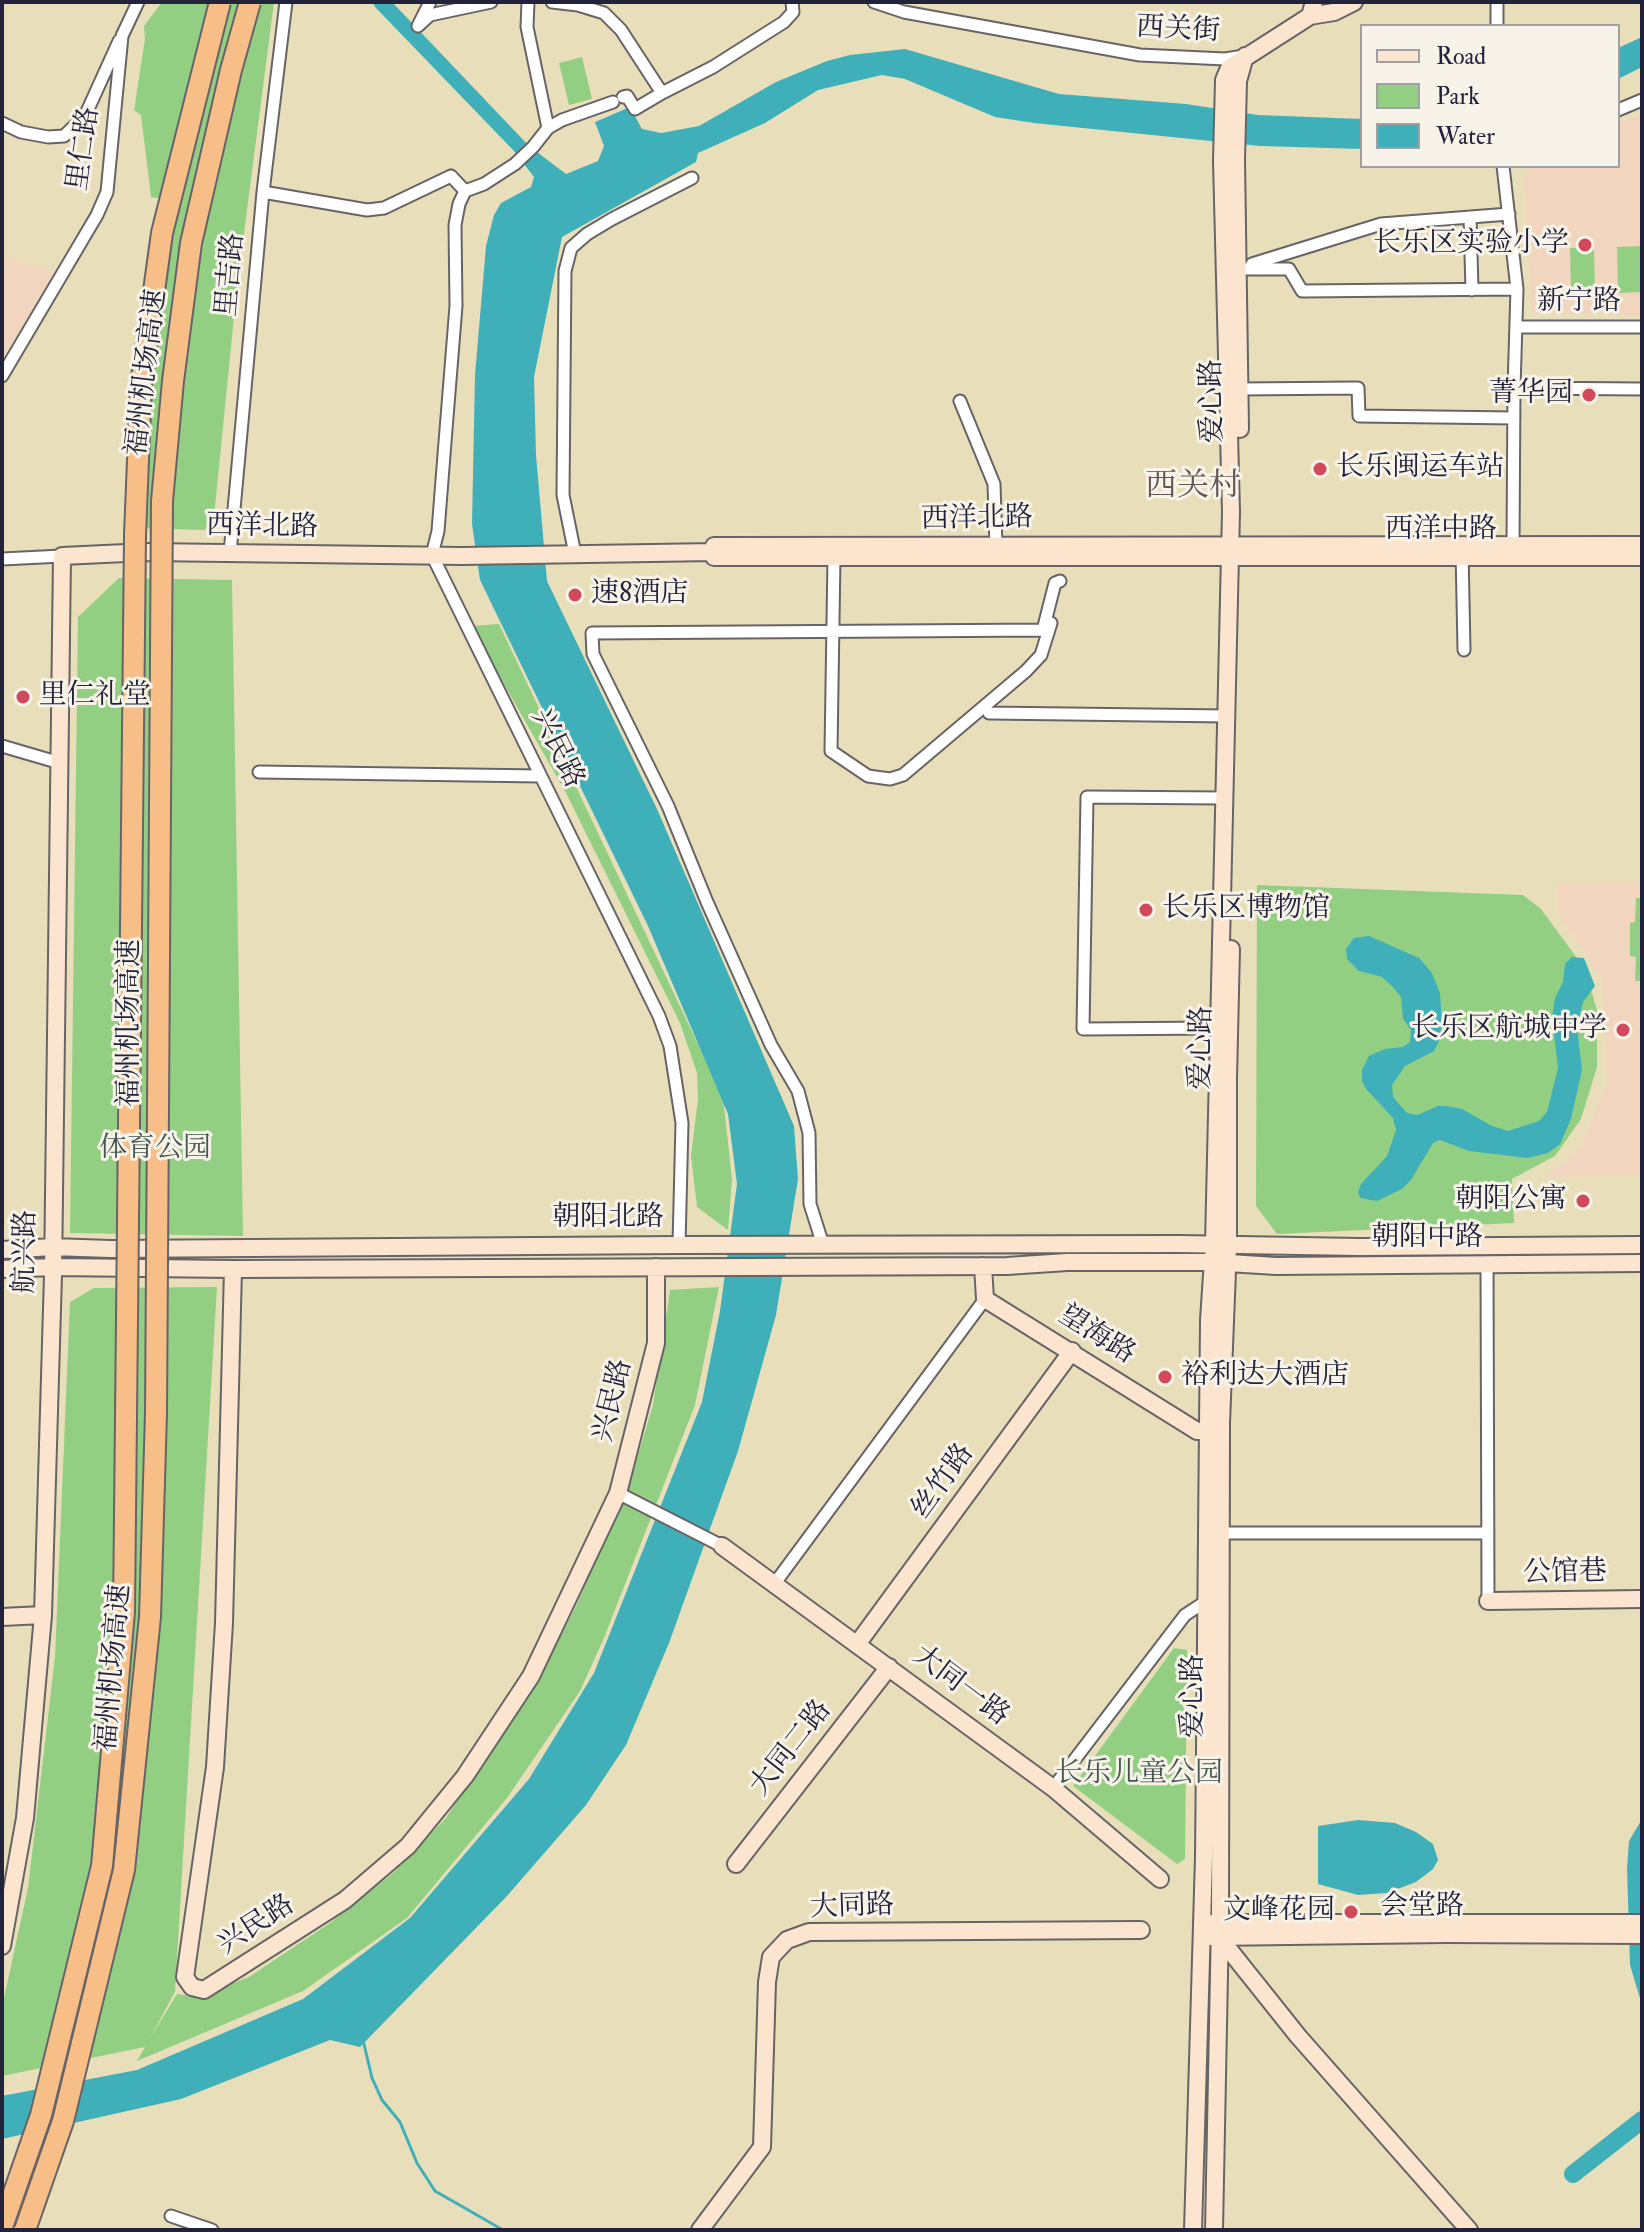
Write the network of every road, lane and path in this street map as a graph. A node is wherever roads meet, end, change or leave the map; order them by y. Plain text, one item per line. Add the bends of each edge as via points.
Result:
1 (138, 2) edge
2 (220, 2) edge
3 (250, 2) edge
4 (286, 2) edge
5 (430, 2) edge
6 (491, 2) edge
7 (528, 2) edge
8 (552, 2) edge
9 (792, 2) edge
10 (874, 2) edge
11 (1354, 2) edge
12 (1497, 2) edge
13 (1312, 9) edge
14 (1497, 24) edge
15 (122, 36) junction
16 (1245, 56) junction
17 (662, 93) junction
18 (1642, 100) edge
19 (1620, 109) edge
20 (2, 123) edge
21 (548, 128) junction
22 (1503, 168) edge
23 (692, 178) dead end
24 (465, 191) junction
25 (263, 192) junction
26 (1509, 214) junction
27 (1470, 217) junction
28 (1232, 270) junction
29 (1517, 289) junction
30 (1472, 290) junction
31 (1516, 327) junction
32 (1642, 327) edge
33 (2, 376) edge
34 (1514, 388) junction
35 (1239, 389) junction
36 (1642, 389) edge
37 (960, 401) dead end
38 (1514, 418) junction
39 (1513, 545) junction
40 (1642, 545) edge
41 (996, 547) junction
42 (1235, 550) junction
43 (1462, 551) junction
44 (714, 552) junction
45 (230, 553) junction
46 (575, 554) junction
47 (432, 555) junction
48 (1063, 555) junction
49 (62, 556) junction
50 (834, 557) junction
51 (1642, 557) edge
52 (2, 559) edge
53 (1060, 581) junction
54 (832, 631) junction
55 (1464, 650) dead end
56 (989, 713) dead end
57 (1227, 716) junction
58 (2, 746) edge
59 (60, 763) junction
60 (259, 772) dead end
61 (540, 776) junction
62 (1225, 798) junction
63 (1218, 1028) junction
64 (679, 1245) junction
65 (823, 1245) junction
66 (1642, 1245) edge
67 (1440, 1246) junction
68 (53, 1247) junction
69 (2, 1250) edge
70 (1220, 1253) junction
71 (1642, 1263) edge
72 (1487, 1264) junction
73 (1440, 1265) junction
74 (983, 1266) junction
75 (53, 1267) junction
76 (656, 1267) junction
77 (2, 1269) edge
78 (233, 1269) junction
79 (985, 1299) junction
80 (1072, 1351) junction
81 (1208, 1431) junction
82 (618, 1493) junction
83 (1221, 1533) junction
84 (1488, 1533) junction
85 (722, 1546) joint
86 (775, 1583) junction
87 (1642, 1599) edge
88 (1208, 1600) junction
89 (1488, 1601) joint
90 (43, 1615) junction
91 (2, 1617) edge
92 (858, 1643) junction
93 (889, 1667) junction
94 (1053, 1788) junction
95 (736, 1864) dead end
96 (1160, 1879) dead end
97 (1642, 1923) edge
98 (1596, 1929) junction
99 (1141, 1930) dead end
100 (1202, 1930) junction
101 (1220, 1930) junction
102 (1642, 1935) edge
103 (2, 1946) edge
104 (171, 2216) dead end
105 (2, 2227) edge
106 (25, 2230) edge
107 (212, 2230) edge
108 (700, 2230) edge
109 (1193, 2230) edge
110 (1214, 2230) edge
111 (1469, 2230) edge

1 - 15 street, 里仁路
2 - 105 highway, 福州机场高速, bridge via 162,233 141,385 124,1612 102,1866 41,2115
3 - 106 highway, 福州机场高速, bridge via 191,243 162,501 156,1413 144,1680 124,1870 63,2121
4 - 25 street, 里吉路
5 - 6 street via 418,26 430,15
7 - 21 street via 527,27
8 - 17 street via 604,13
9 - 17 street via 793,12 784,22
10 - 16 street, 西关街 via 1140,55
11 - 13 main road via 1334,12
12 - 14 street
13 - 16 main road
15 - 20 street via 85,116 64,136 21,132
15 - 33 street, 里仁路 via 107,192
16 - 28 main road, 爱心路 via 1231,81
17 - 21 street via 635,109 627,96
18 - 19 street
21 - 24 street via 515,164
22 - 26 street
23 - 46 street via 612,219 571,248 565,271 563,495
24 - 25 street via 451,176 384,208 367,210
24 - 47 street via 455,225 455,321
25 - 45 street, 里吉路
26 - 27 street
26 - 29 street
27 - 28 street via 1381,224
27 - 30 street
28 - 30 street via 1289,269 1302,291
28 - 35 main road, 爱心路
28 - 42 main road, 爱心路
29 - 30 street
29 - 31 street
31 - 32 street, 新宁路
31 - 34 street
34 - 36 street
34 - 38 street
35 - 38 street via 1358,388 1359,416
35 - 42 main road, 爱心路
37 - 41 street via 994,484
38 - 39 street
39 - 40 main road, 西洋中路
39 - 43 main road, 西洋中路
41 - 42 main road, 西洋北路
41 - 44 main road, 西洋北路
42 - 43 main road, 西洋中路
42 - 48 main road, 西洋北路
42 - 57 main road, 爱心路
42 - 70 main road, 爱心路 via 1228,1078
43 - 51 main road, 西洋中路
43 - 55 street
44 - 46 main road, 西洋北路
44 - 50 main road, 西洋北路
45 - 47 main road, 西洋北路
45 - 49 main road, 西洋北路
46 - 47 main road, 西洋北路
47 - 61 street, 兴民路
48 - 50 main road, 西洋北路
48 - 53 street
49 - 52 street
49 - 59 main road, 航兴路
50 - 54 street
53 - 54 street via 1055,583 1043,630
53 - 54 street via 1041,655 903,775 890,779 868,776 831,751
54 - 65 street via 592,633 593,654 668,806 771,1045 798,1091 809,1133 810,1204
56 - 57 street
57 - 62 main road, 爱心路
58 - 59 street
59 - 68 main road, 航兴路
60 - 61 street
61 - 64 street, 兴民路 via 670,1046 682,1123
62 - 63 main road, 爱心路
62 - 63 street via 1087,797 1083,1029
63 - 70 main road, 爱心路
64 - 65 main road, 朝阳北路
64 - 68 main road, 朝阳北路
65 - 70 main road, 朝阳北路
66 - 67 main road, 朝阳中路
67 - 70 main road, 朝阳中路
67 - 73 main road
68 - 69 main road, 朝阳北路
68 - 75 main road, 航兴路
70 - 73 main road, 朝阳中路 via 1276,1266
70 - 74 main road, 朝阳北路
70 - 81 main road, 爱心路
70 - 83 main road, 爱心路
71 - 72 main road, 朝阳中路
72 - 73 main road, 朝阳中路
72 - 84 street
74 - 76 main road, 朝阳北路
74 - 79 main road
75 - 77 main road, 朝阳北路
75 - 78 main road, 朝阳北路
75 - 90 main road, 航兴路
76 - 78 main road, 朝阳北路
76 - 82 main road, 兴民路 via 656,1343
78 - 82 main road, 兴民路 via 224,1623 215,1767 186,1963 185,1977 192,1987 204,1990 220,1981 345,1900 408,1846 465,1776 531,1676
79 - 80 main road, 望海路
79 - 86 street
80 - 81 main road, 望海路 via 1197,1431
80 - 92 main road, 丝竹路
81 - 88 main road, 爱心路
82 - 85 street
83 - 84 street
83 - 101 main road, 爱心路
84 - 89 street
85 - 86 main road, 大同一路
86 - 92 main road, 大同一路
87 - 89 main road, 公馆巷
88 - 94 street via 1185,1615
88 - 100 main road, 爱心路
90 - 91 main road
90 - 103 main road, 航兴路 via 25,1818
92 - 93 main road, 大同一路
93 - 94 main road, 大同一路
93 - 95 main road, 大同二路
94 - 96 main road, 大同一路
97 - 98 main road, 会堂路
98 - 101 main road, 会堂路
98 - 102 main road, 会堂路
99 - 108 main road, 大同路 via 809,1932 787,1940 771,1957 767,1982 762,2147
100 - 101 main road
100 - 109 main road, 爱心路
101 - 110 main road, 爱心路
101 - 111 main road via 1298,2036
104 - 107 street

